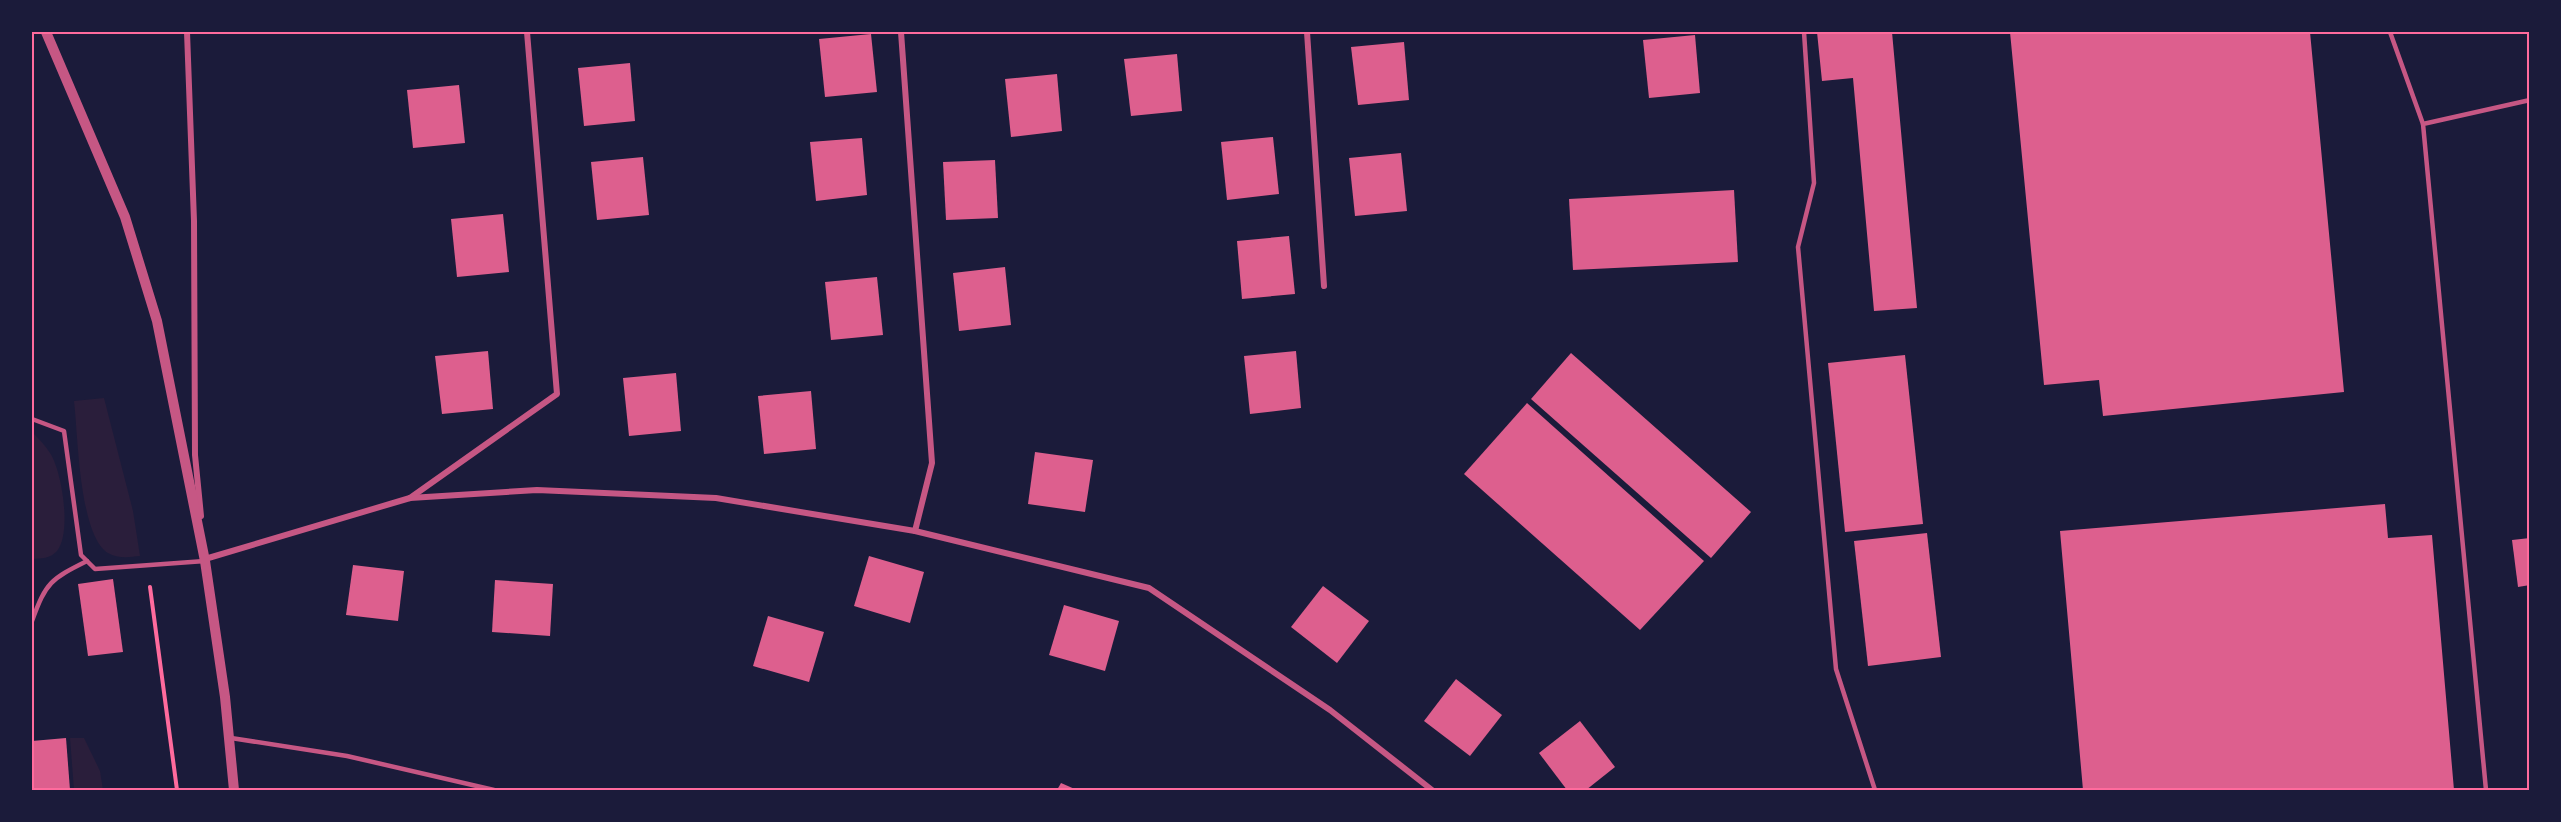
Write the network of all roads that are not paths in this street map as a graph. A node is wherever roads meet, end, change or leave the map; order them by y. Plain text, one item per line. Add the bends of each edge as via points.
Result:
1 (46, 32) edge
2 (187, 32) edge
3 (527, 32) edge
4 (900, 32) edge
5 (1307, 32) edge
6 (1804, 32) edge
7 (2390, 32) edge
8 (2529, 100) edge
9 (2423, 124) junction
10 (1324, 286) dead end
11 (32, 419) edge
12 (410, 498) junction
13 (915, 531) junction
14 (87, 561) junction
15 (205, 561) junction
16 (32, 621) edge
17 (231, 738) junction
18 (234, 790) edge
19 (494, 790) edge
20 (1432, 790) edge
21 (1875, 790) edge
22 (2486, 790) edge

1 - 15 street via 124,217 158,321
2 - 15 street via 194,221 195,455
3 - 12 street via 557,394
4 - 13 street via 932,463
5 - 10 street
6 - 21 lane via 1814,183 1798,247 1836,669
7 - 9 lane
8 - 9 lane
9 - 22 lane
11 - 14 lane via 64,431 81,555
12 - 13 street via 537,490 716,498
12 - 15 street
13 - 20 street via 1149,588 1330,710
14 - 15 lane via 95,569
14 - 16 lane via 56,576 42,592
15 - 17 street
17 - 18 street
17 - 19 lane via 347,756

